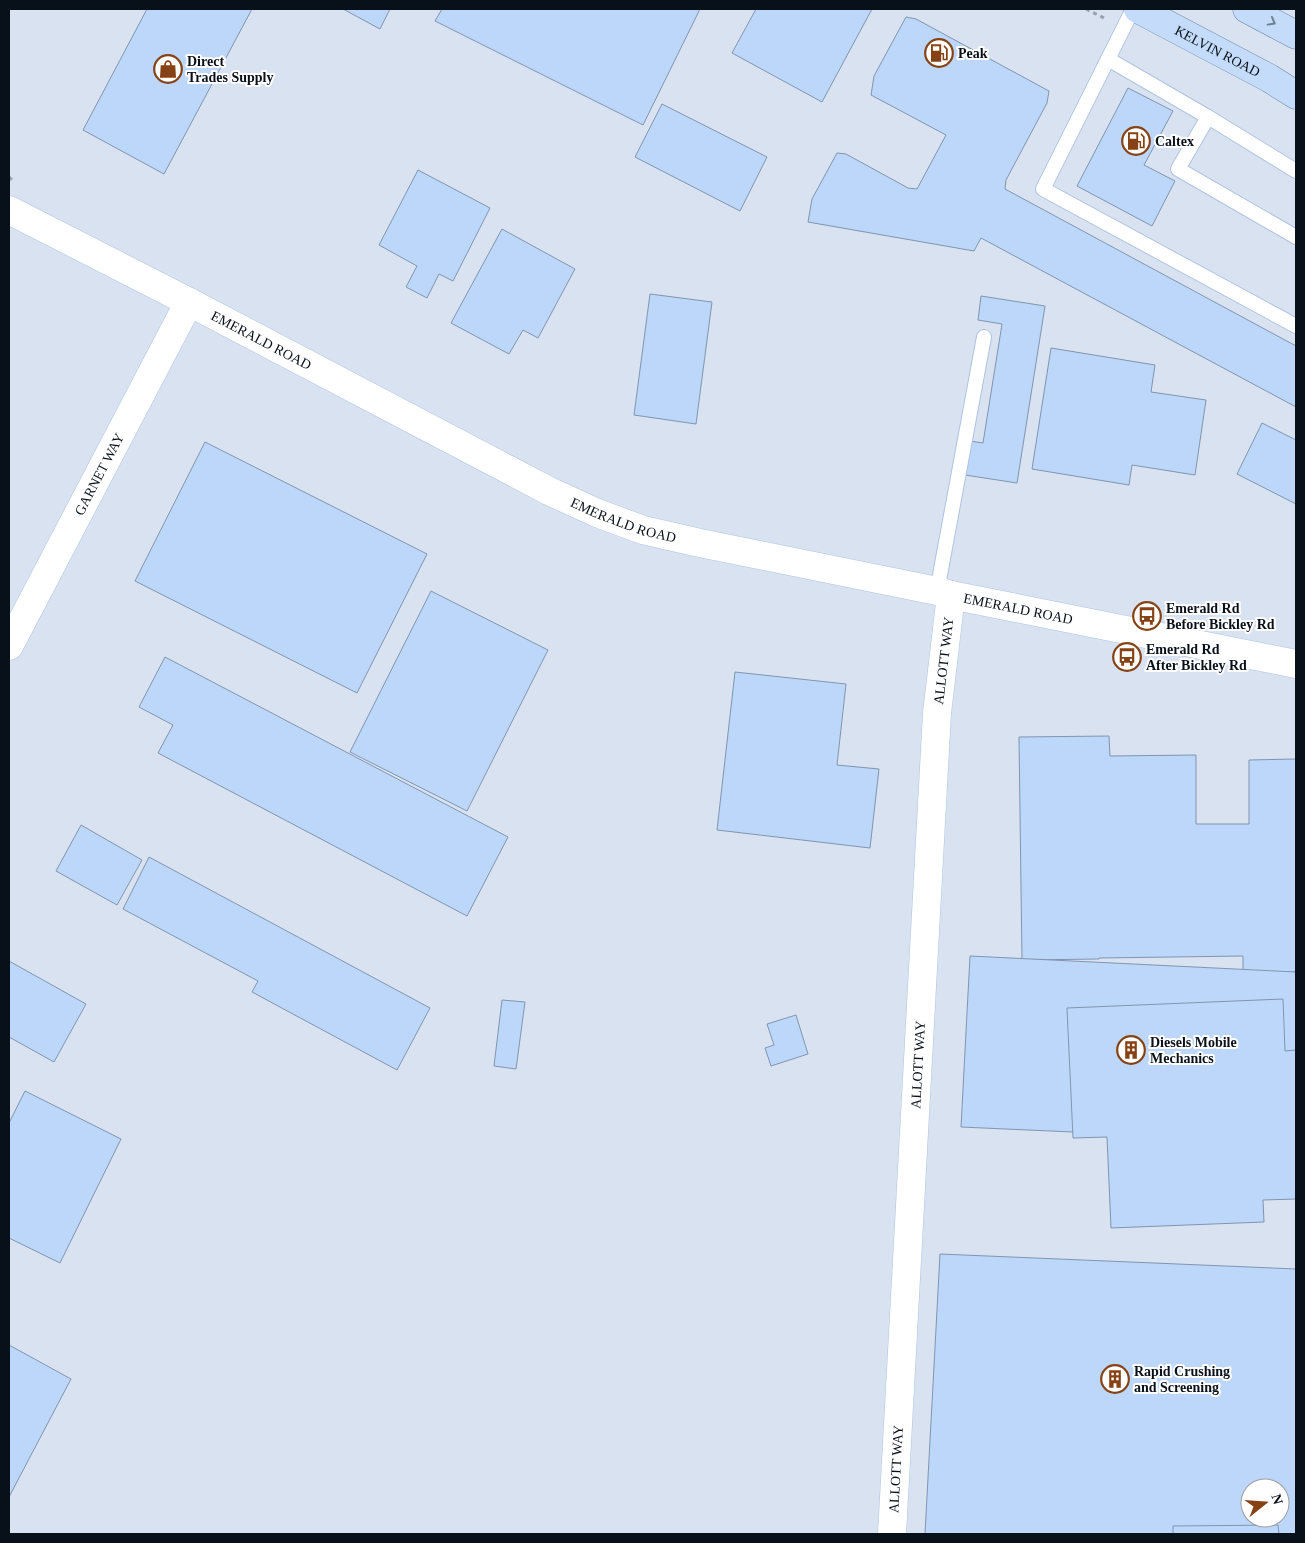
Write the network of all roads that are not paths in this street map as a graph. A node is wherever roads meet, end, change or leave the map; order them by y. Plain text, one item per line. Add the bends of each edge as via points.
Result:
1 (1133, 9) edge
2 (1138, 9) edge
3 (1248, 9) edge
4 (1296, 35) edge
5 (1108, 59) junction
6 (1296, 95) edge
7 (1208, 117) junction
8 (1296, 171) edge
9 (13, 197) edge
10 (1296, 237) edge
11 (189, 302) junction
12 (1296, 326) edge
13 (984, 337) dead end
14 (944, 593) junction
15 (9, 646) edge
16 (1296, 664) edge
17 (892, 1534) edge

1 - 5 lane
2 - 6 main road, KELVIN ROAD via 1270,78
3 -> 4 main road
5 - 7 lane
5 - 12 lane via 1043,189
7 - 8 lane
7 - 10 lane via 1178,169
9 - 11 street, EMERALD ROAD
11 - 14 street, EMERALD ROAD via 549,491 643,530
11 - 15 street, GARNET WAY
13 - 14 lane
14 - 16 street, EMERALD ROAD
14 - 17 street, ALLOTT WAY

